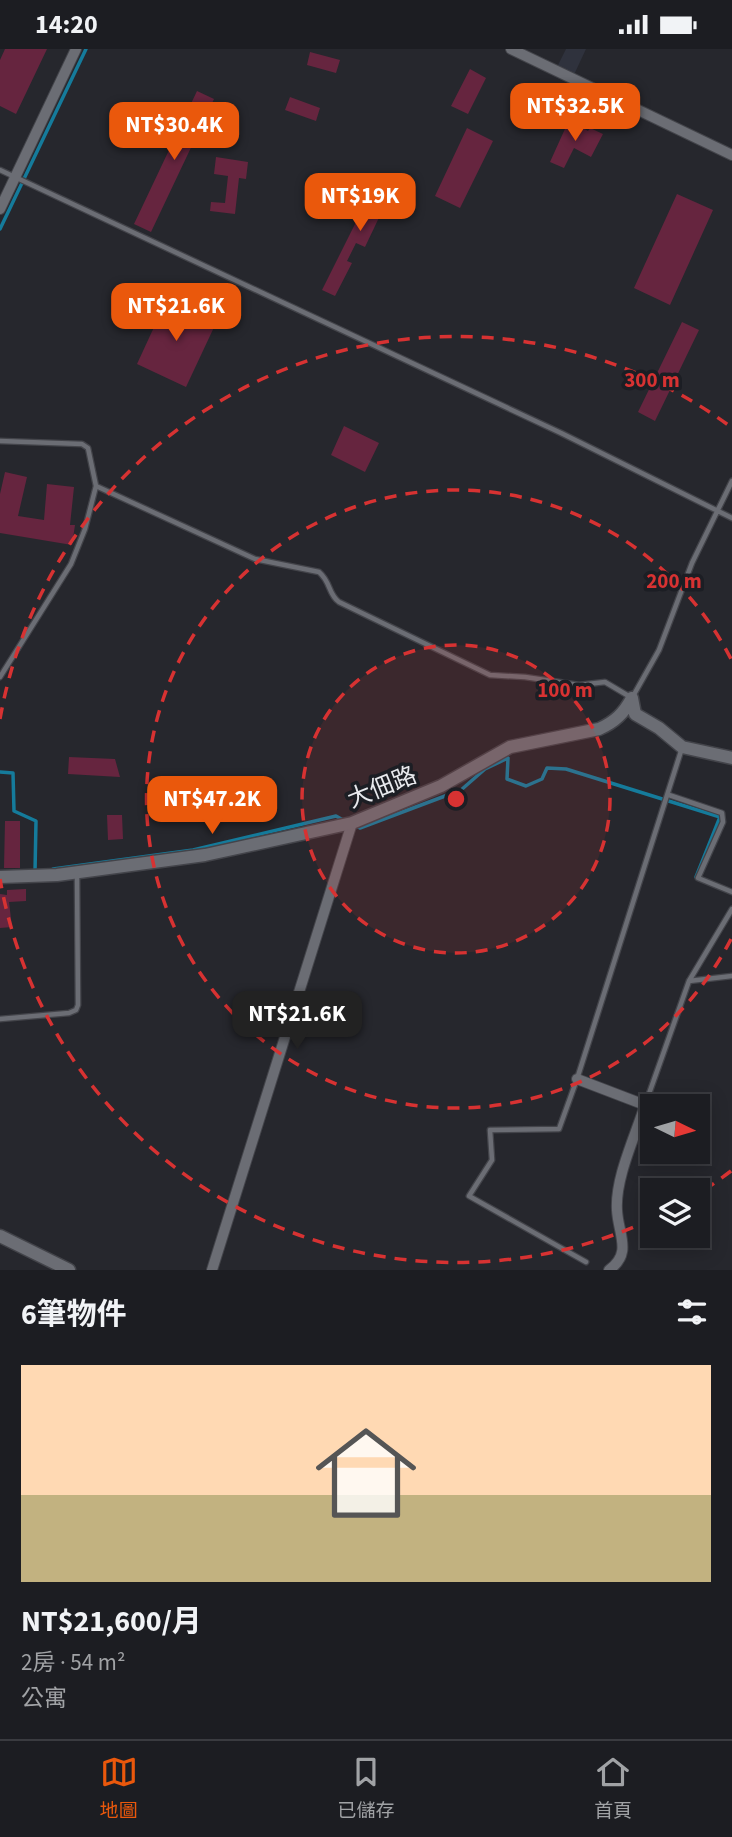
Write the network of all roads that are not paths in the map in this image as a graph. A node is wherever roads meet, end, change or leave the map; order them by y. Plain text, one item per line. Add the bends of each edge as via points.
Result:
1 (76, 49) edge
2 (511, 49) edge
3 (732, 155) edge
4 (0, 170) edge
5 (15, 177) junction
6 (0, 209) edge
7 (0, 441) edge
8 (732, 481) edge
9 (96, 486) junction
10 (718, 511) junction
11 (732, 518) edge
12 (0, 677) edge
13 (632, 698) junction
14 (682, 747) junction
15 (732, 758) edge
16 (669, 795) junction
17 (352, 823) junction
18 (77, 872) junction
19 (0, 877) edge
20 (732, 892) edge
21 (732, 909) edge
22 (732, 976) edge
23 (689, 981) junction
24 (0, 1019) edge
25 (577, 1079) junction
26 (649, 1094) edge
27 (640, 1103) edge
28 (640, 1120) edge
29 (0, 1236) edge
30 (586, 1262) dead end
31 (69, 1270) edge
32 (212, 1270) edge
33 (609, 1270) edge

1 - 5 street
2 - 3 street
4 - 5 lane
5 - 6 street
5 - 10 lane
7 - 9 lane via 89,447
8 - 10 lane
9 - 12 lane via 71,564
9 - 13 lane via 255,559 318,572 327,578 333,598 339,602 491,675 579,685 605,682
10 - 11 lane
10 - 13 lane via 692,563 659,650
13 - 14 street via 635,714
13 - 17 street, 大佃路 via 613,723 510,747 441,786
14 - 15 street
14 - 16 lane
16 - 20 lane via 722,813 723,822 698,878
16 - 25 lane
17 - 18 street, 大佃路 via 205,855
17 - 32 street
18 - 19 street, 大佃路
18 - 24 lane via 76,1010
21 - 23 lane
22 - 23 lane
23 - 26 lane
25 - 27 street
25 - 30 lane via 559,1129 490,1130 492,1160 469,1196
28 - 33 street via 617,1189 623,1252
29 - 31 street

